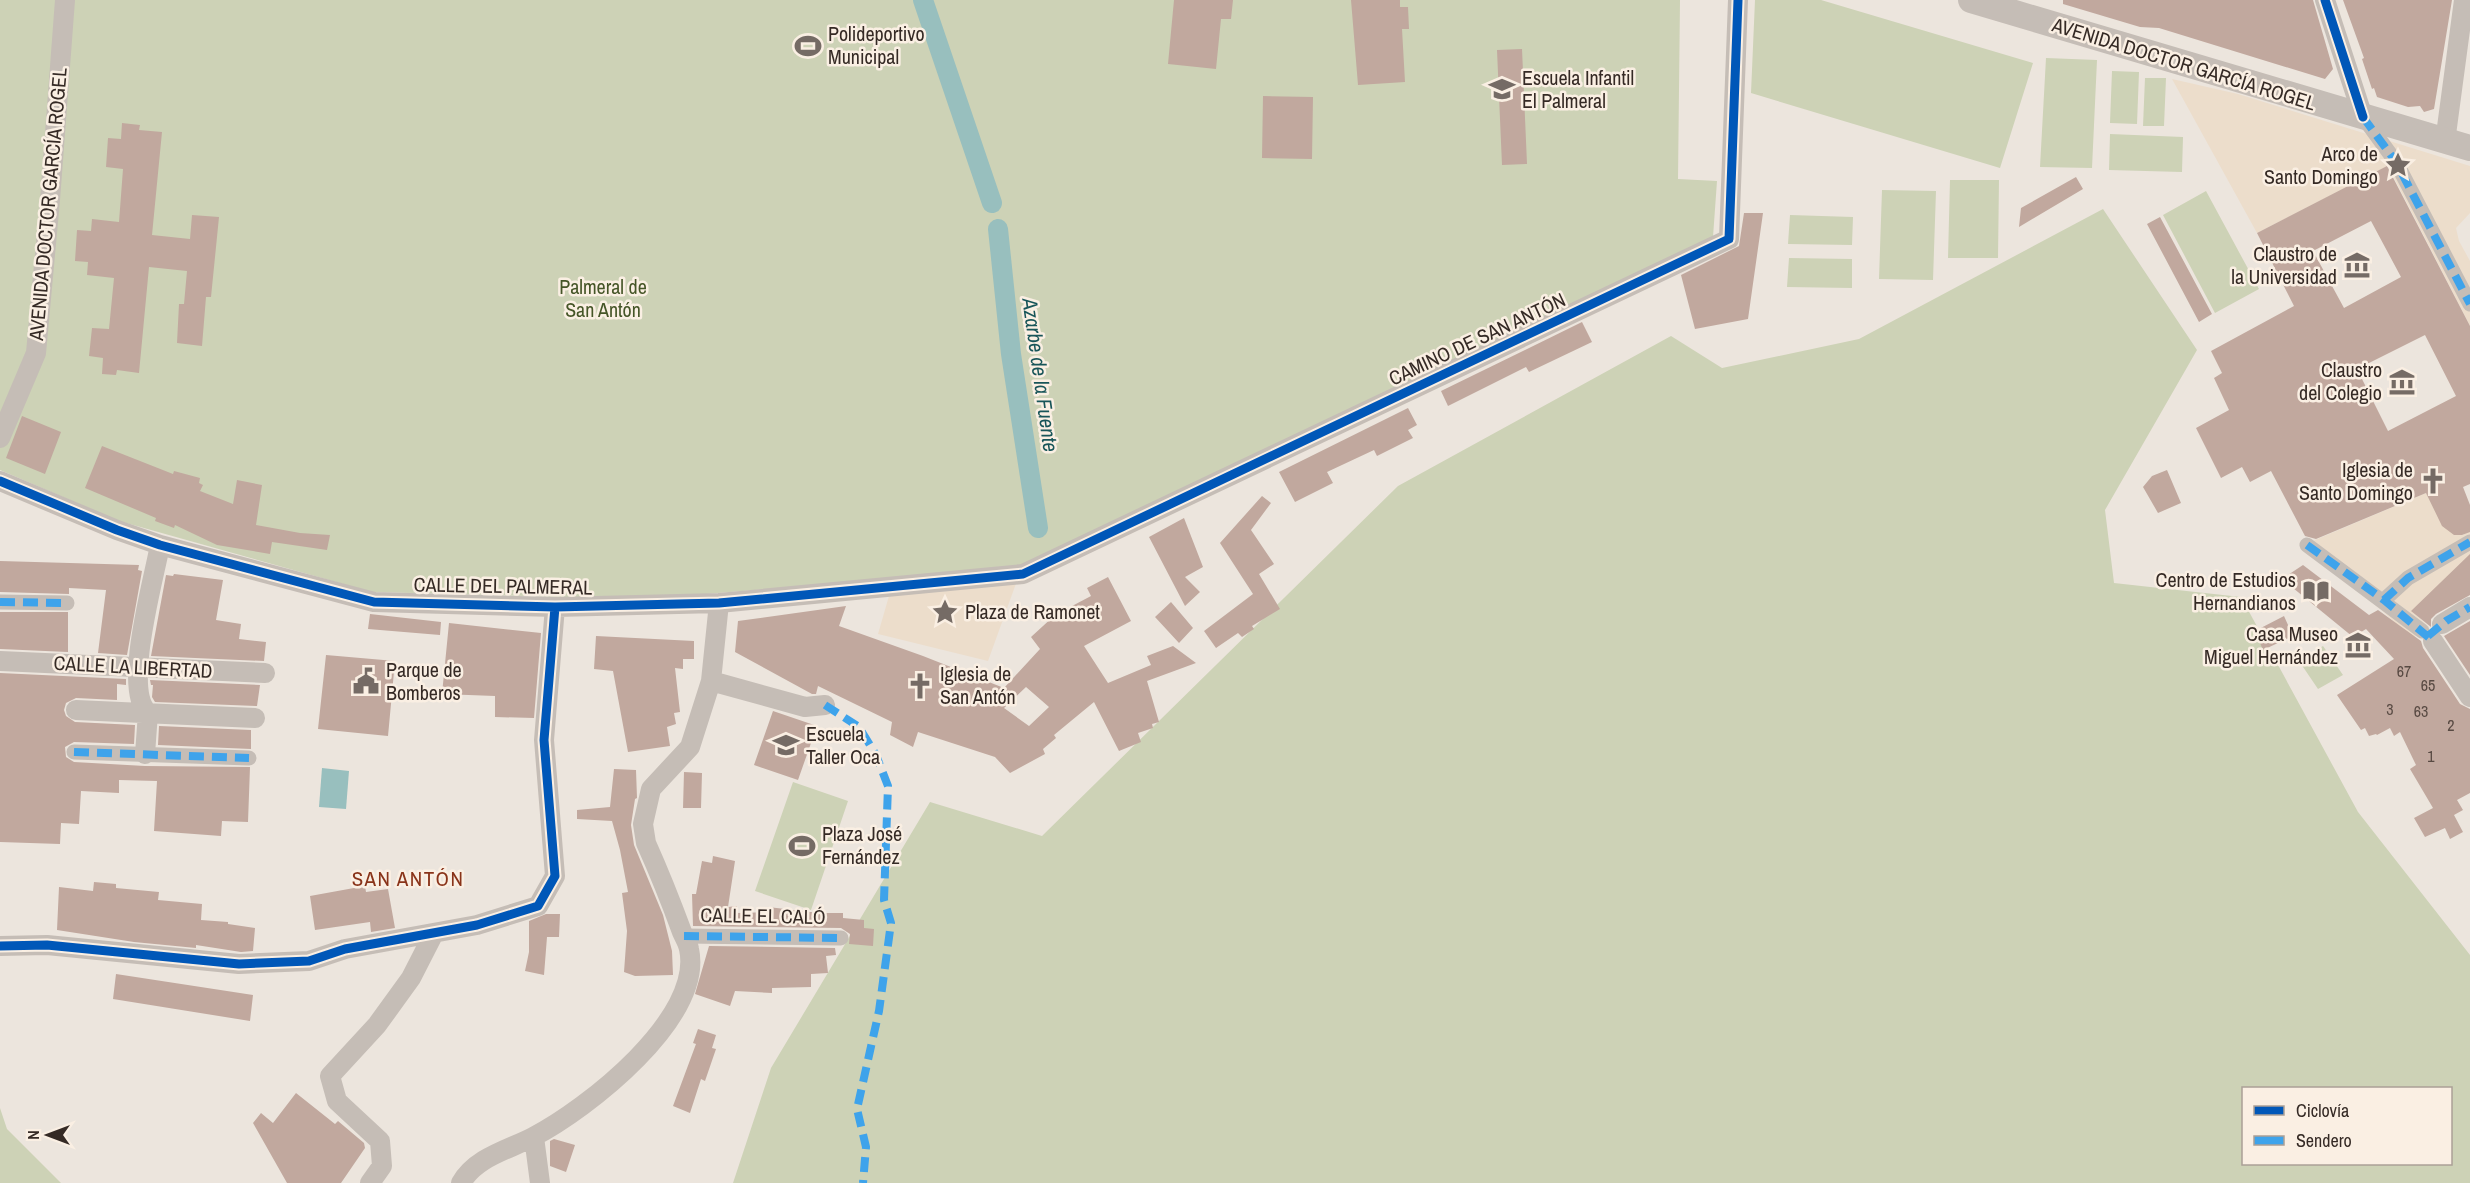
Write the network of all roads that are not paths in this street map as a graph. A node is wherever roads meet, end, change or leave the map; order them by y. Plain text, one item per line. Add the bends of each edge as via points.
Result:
1 (65, 0) edge
2 (1738, 0) edge
3 (1971, 0) edge
4 (2325, 0) edge
5 (2464, 0) edge
6 (2363, 117) junction
7 (2445, 142) junction
8 (2470, 148) edge
9 (2470, 304) edge
10 (0, 438) edge
11 (0, 480) edge
12 (2470, 542) edge
13 (2307, 544) dead end
14 (160, 545) junction
15 (1023, 574) joint
16 (2384, 600) junction
17 (0, 602) edge
18 (67, 603) dead end
19 (719, 603) junction
20 (555, 606) junction
21 (2470, 607) edge
22 (2432, 632) junction
23 (0, 661) edge
24 (136, 668) junction
25 (265, 673) dead end
26 (711, 681) junction
27 (2470, 697) edge
28 (825, 705) dead end
29 (75, 710) dead end
30 (148, 713) junction
31 (255, 718) dead end
32 (74, 752) dead end
33 (145, 754) junction
34 (249, 758) dead end
35 (434, 933) junction
36 (684, 936) junction
37 (842, 938) dead end
38 (0, 946) edge
39 (534, 1137) junction
40 (370, 1183) edge
41 (461, 1183) edge
42 (540, 1183) edge

1 - 10 street, AVENIDA DOCTOR GARCÍA ROGEL via 36,353
2 - 15 street, CAMINO DE SAN ANTÓN via 1730,239
3 - 6 street, AVENIDA DOCTOR GARCÍA ROGEL
4 - 6 street
5 - 7 street
6 - 7 street, AVENIDA DOCTOR GARCÍA ROGEL
6 - 9 street via 2396,162
7 - 8 street, AVENIDA DOCTOR GARCÍA ROGEL
11 - 14 street, CALLE DEL PALMERAL
12 - 16 street via 2408,578
13 - 16 street
14 - 20 street, CALLE DEL PALMERAL via 374,602
14 - 24 street
15 - 19 street, CALLE DEL PALMERAL
16 - 22 street
17 - 18 street
19 - 20 street, CALLE DEL PALMERAL
19 - 26 street
20 - 35 street via 544,740 555,876 538,906 477,926
21 - 22 street
22 - 27 street
23 - 24 street, CALLE LA LIBERTAD
24 - 25 street, CALLE LA LIBERTAD
24 - 30 street via 140,702
26 - 28 street via 805,707
26 - 36 street via 690,747 651,789 644,824 646,843
29 - 30 street
30 - 31 street
30 - 33 street
32 - 33 street
33 - 34 street
35 - 38 street via 345,949 309,961 251,963 47,945
35 - 40 street via 405,987 377,1025 330,1076 337,1101 380,1142 382,1166
36 - 37 street, CALLE EL CALÓ
36 - 39 street via 690,967 683,994 654,1040 597,1096
39 - 41 street via 481,1161
39 - 42 street

